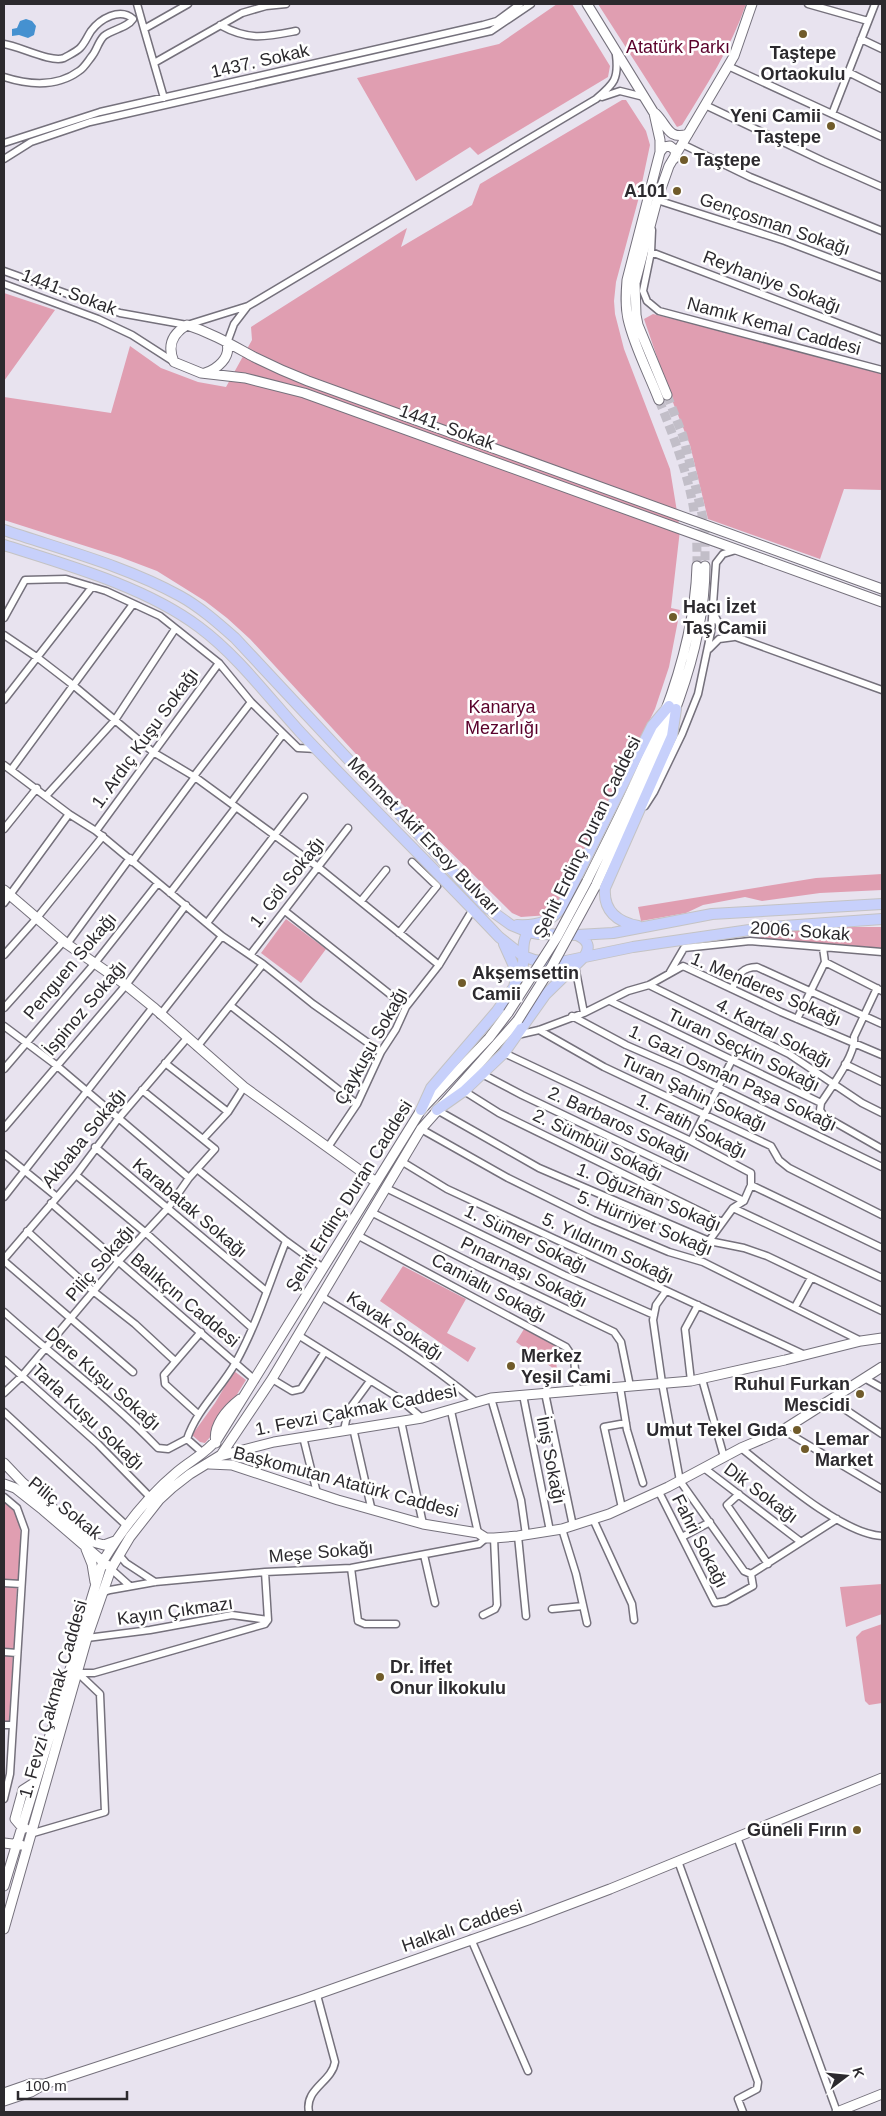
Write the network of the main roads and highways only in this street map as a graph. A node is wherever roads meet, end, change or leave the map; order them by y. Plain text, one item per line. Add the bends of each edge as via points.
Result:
1 (752, 4) edge
2 (589, 8) edge
3 (654, 113) junction
4 (688, 134) junction
5 (660, 152) junction
6 (674, 159) junction
7 (227, 343) junction
8 (205, 373) junction
9 (4, 530) edge
10 (4, 545) edge
11 (701, 566) tunnel mouth
12 (882, 589) edge
13 (882, 602) edge
14 (673, 707) junction
15 (7, 893) edge
16 (882, 904) edge
17 (882, 919) edge
18 (532, 928) junction
19 (644, 928) junction
20 (577, 935) junction
21 (499, 937) junction
22 (523, 956) junction
23 (584, 957) junction
24 (516, 982) junction
25 (420, 1110) junction
26 (437, 1110) junction
27 (376, 1182) junction
28 (882, 1338) edge
29 (882, 1368) edge
30 (238, 1429) junction
31 (215, 1442) junction
32 (229, 1443) junction
33 (252, 1448) junction
34 (221, 1455) junction
35 (190, 1462) junction
36 (4, 1463) edge
37 (209, 1464) junction
38 (232, 1465) junction
39 (4, 1484) edge
40 (56, 1516) junction
41 (115, 1541) junction
42 (84, 1545) junction
43 (119, 1555) junction
44 (103, 1561) junction
45 (111, 1569) junction
46 (95, 1585) junction
47 (882, 1778) edge
48 (33, 1825) junction
49 (21, 1826) junction
50 (4, 1843) edge
51 (15, 1844) junction
52 (27, 1847) junction
53 (4, 1886) edge
54 (4, 1929) edge
55 (45, 2084) junction
56 (4, 2093) edge
57 (882, 2096) edge
58 (4, 2101) edge
59 (837, 2112) edge

1 - 4 main road via 734,56
2 - 3 main road
3 - 4 main road via 672,135
3 - 5 main road
4 - 6 main road
5 - 6 main road via 664,146 670,146 676,151
5 - 6 main road via 626,280 626,301 631,327 663,398 638,325 635,283 657,200
7 - 8 main road via 227,353 222,362
7 - 8 main road, 1441. Sokak via 187,325 178,332 172,341 174,362
7 - 12 main road, 1441. Sokak via 308,381
8 - 13 main road, 1441. Sokak via 259,381 304,393
9 - 18 main road, Mehmet Akif Ersoy Bulvarı via 134,574 181,596 214,619 242,644 486,907 510,925
10 - 21 main road, Mehmet Akif Ersoy Bulvarı via 122,586 198,626 227,651
11 - 14 main road, Şehit Erdinç Duran Caddesi via 703,612 685,683
14 - 18 main road via 652,726 561,908
14 - 19 main road via 672,736 605,888 604,896 614,916
14 - 25 main road, Şehit Erdinç Duran Caddesi, bridge via 557,937 489,1038
14 - 26 main road, Şehit Erdinç Duran Caddesi, bridge via 595,887 552,966 518,1020
15 - 27 main road via 153,1007 244,1087
16 - 19 main road via 712,914
17 - 23 main road, Mehmet Akif Ersoy Bulvarı via 770,927
18 - 20 main road via 539,934
18 - 22 main road
19 - 20 main road
20 - 23 main road via 588,944 589,950
21 - 22 main road, Mehmet Akif Ersoy Bulvarı
21 - 24 main road via 514,964
22 - 23 main road, Mehmet Akif Ersoy Bulvarı via 556,963
22 - 24 main road via 522,970
23 - 26 main road via 545,995 504,1052 464,1091
24 - 25 main road via 497,1011 431,1088
25 - 27 main road, Şehit Erdinç Duran Caddesi
26 - 30 main road, Şehit Erdinç Duran Caddesi via 401,1161 272,1379
27 - 31 main road, Şehit Erdinç Duran Caddesi
28 - 33 main road, 1. Fevzi Çakmak Caddesi via 691,1381 490,1398 422,1418
29 - 38 main road, Başkomutan Atatürk Caddesi via 783,1430 740,1448 658,1492 593,1519 550,1531 486,1536 423,1524
30 - 32 main road, Şehit Erdinç Duran Caddesi
30 - 33 main road via 240,1442
31 - 32 main road
31 - 34 main road
31 - 35 main road, Şehit Erdinç Duran Caddesi
32 - 34 main road, Şehit Erdinç Duran Caddesi
33 - 34 main road, 1. Fevzi Çakmak Caddesi
34 - 35 main road, 1. Fevzi Çakmak Caddesi
34 - 37 main road, 1. Fevzi Çakmak Caddesi
34 - 38 main road
35 - 41 main road, Şehit Erdinç Duran Caddesi via 150,1497
36 - 40 main road
37 - 38 main road, Başkomutan Atatürk Caddesi
37 - 43 main road, 1. Fevzi Çakmak Caddesi via 190,1474 159,1500
39 - 40 main road, Piliç Sokak
40 - 41 main road via 93,1542 104,1545
40 - 42 main road, Piliç Sokak
41 - 44 main road, Şehit Erdinç Duran Caddesi
42 - 44 main road, Piliç Sokak
42 - 46 main road via 92,1564
43 - 44 main road
43 - 45 main road, 1. Fevzi Çakmak Caddesi
44 - 45 main road, Piliç Sokak
44 - 46 main road, Şehit Erdinç Duran Caddesi
45 - 48 main road, 1. Fevzi Çakmak Caddesi via 87,1638
46 - 49 main road, Şehit Erdinç Duran Caddesi
47 - 55 main road, Halkalı Caddesi via 610,1889 317,1995
48 - 49 main road
48 - 52 main road, 1. Fevzi Çakmak Caddesi
49 - 51 main road, Şehit Erdinç Duran Caddesi
50 - 51 main road
51 - 52 main road
51 - 53 main road, Şehit Erdinç Duran Caddesi
52 - 54 main road, 1. Fevzi Çakmak Caddesi
55 - 56 main road, Halkalı Caddesi via 30,2084
55 - 58 main road, Halkalı Caddesi
57 - 59 main road

